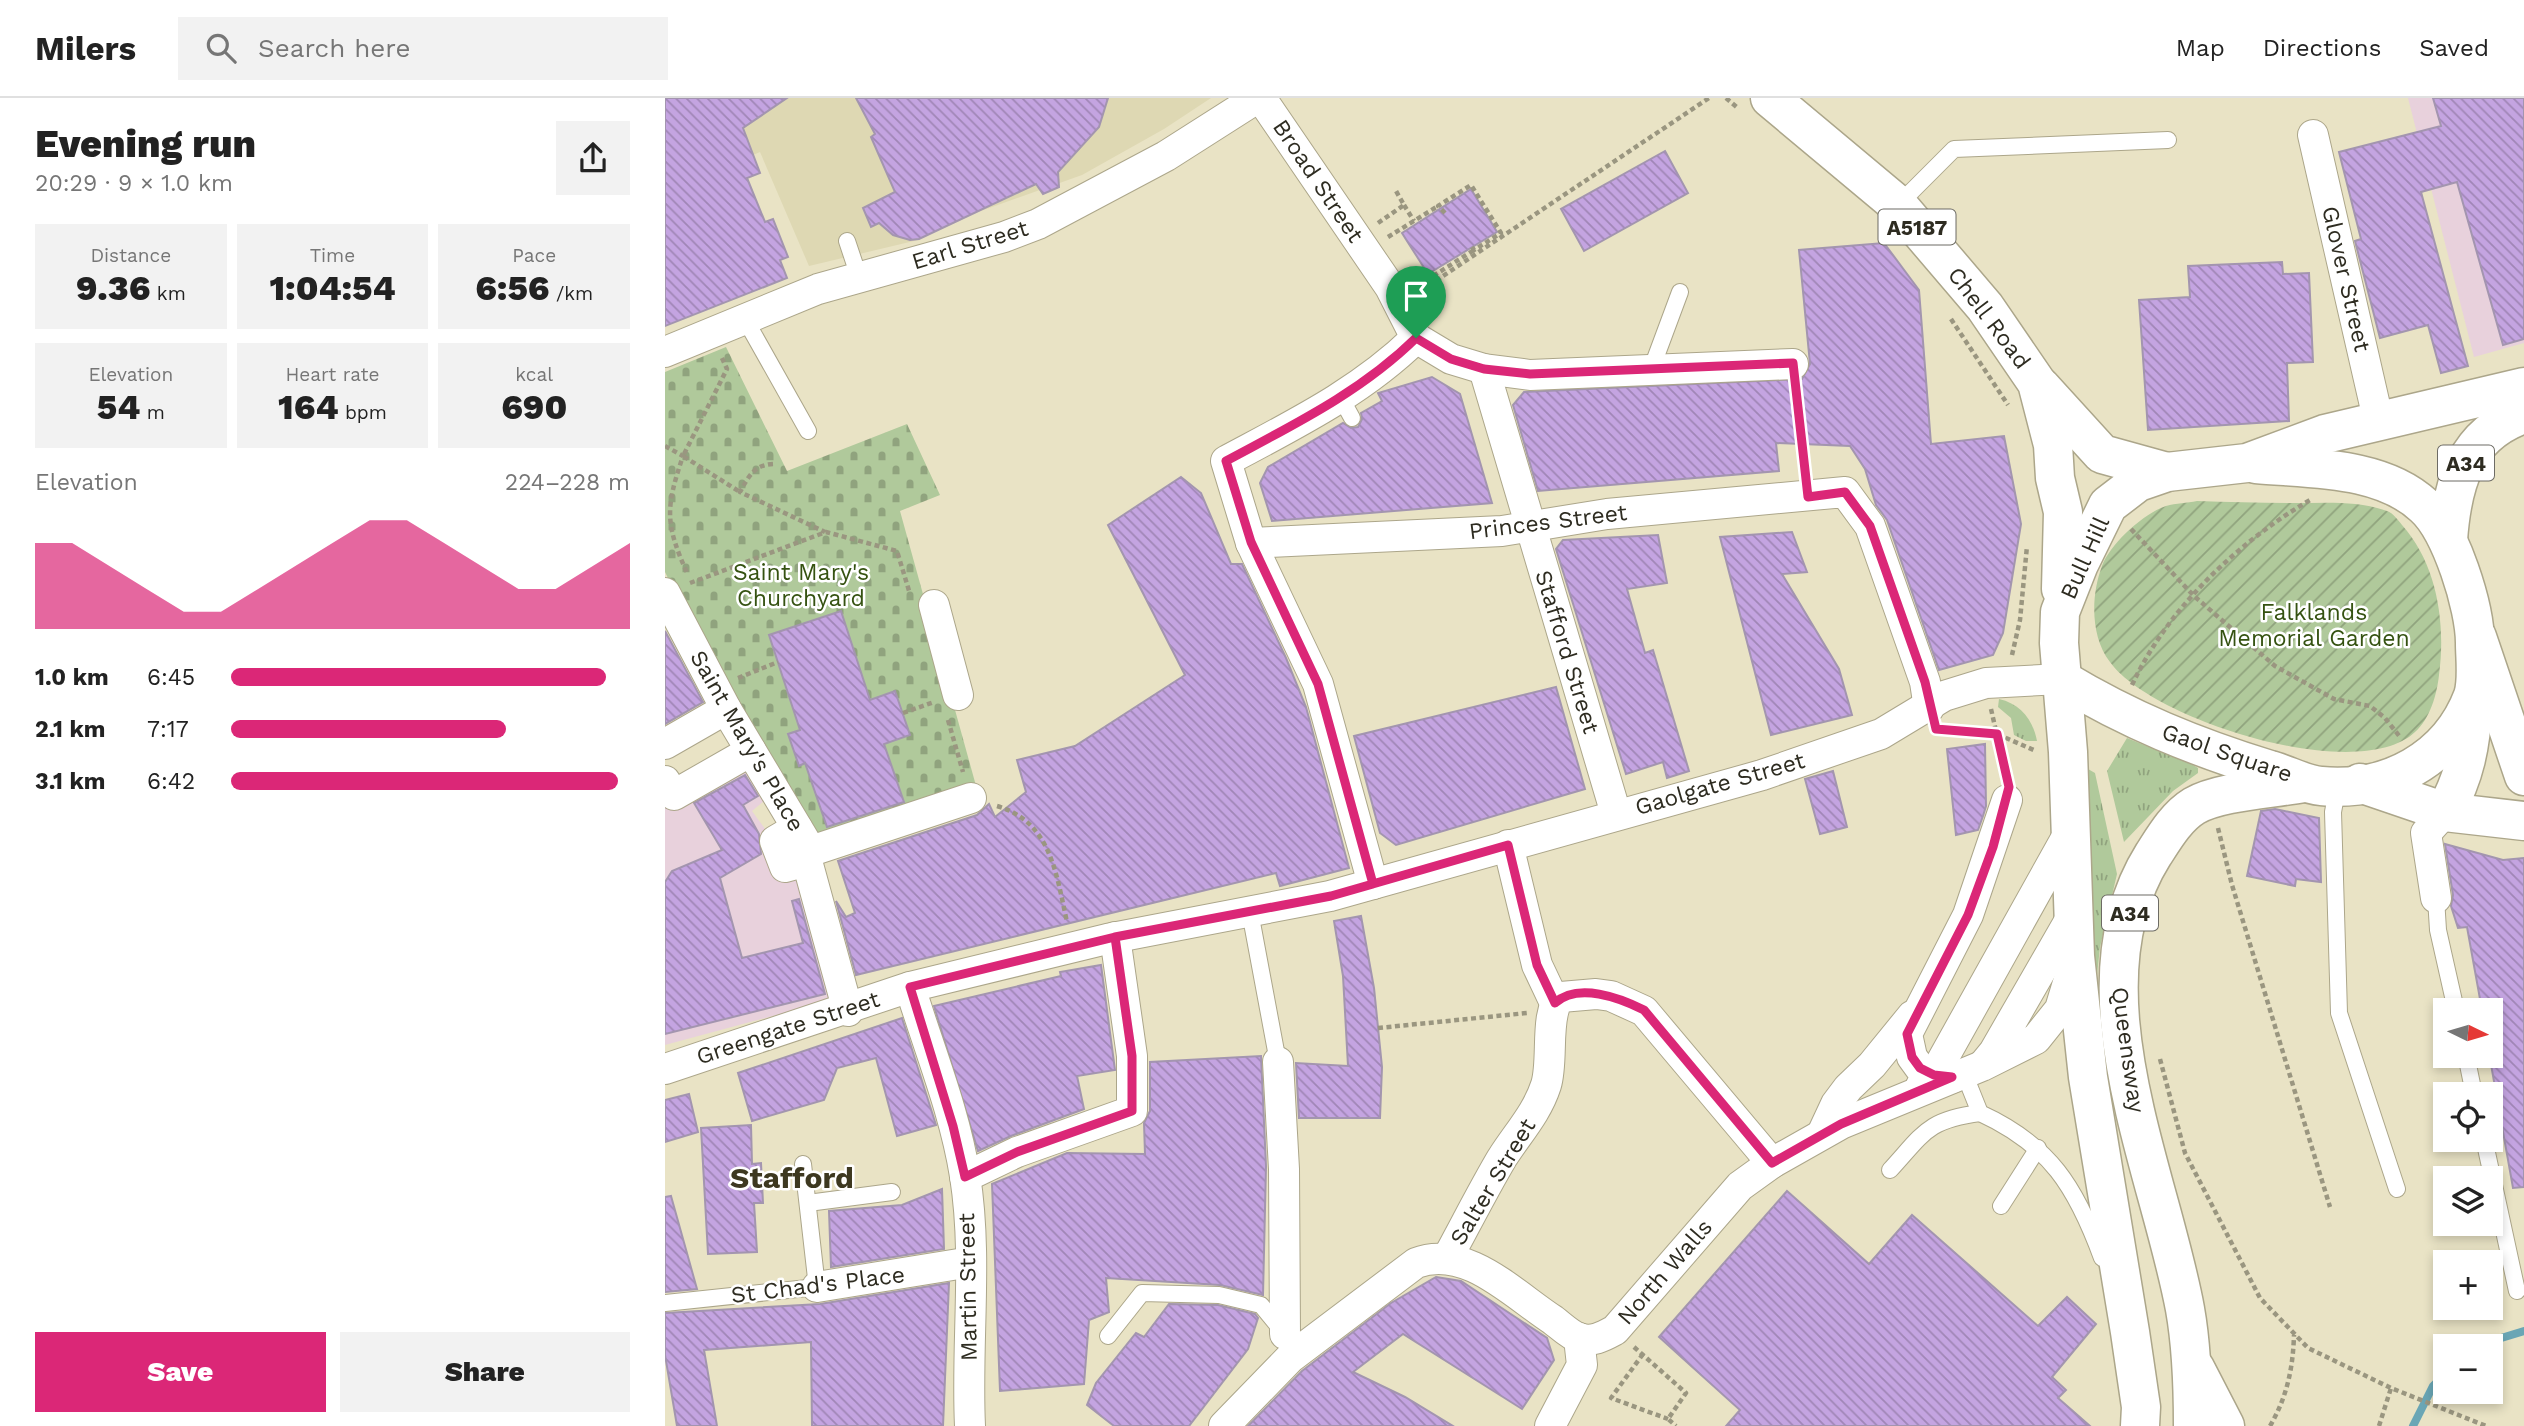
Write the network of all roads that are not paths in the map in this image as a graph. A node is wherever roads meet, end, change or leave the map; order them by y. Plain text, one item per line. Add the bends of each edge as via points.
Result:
1 (1259, 98) edge
2 (1758, 106) edge
3 (2313, 135) dead end
4 (2168, 140) dead end
5 (1898, 205) junction
6 (847, 241) dead end
7 (859, 277) junction
8 (1680, 292) dead end
9 (745, 319) junction
10 (1416, 338) junction
11 (665, 352) edge
12 (1793, 363) road end
13 (1484, 369) junction
14 (1651, 370) junction
15 (2037, 383) junction
16 (2524, 387) edge
17 (2524, 414) edge
18 (2379, 423) junction
19 (808, 430) dead end
20 (2247, 463) junction
21 (2167, 472) junction
22 (1528, 526) junction
23 (2448, 540) junction
24 (1251, 542) junction
25 (672, 591) edge
26 (923, 603) road end
27 (2060, 612) junction
28 (2475, 631) junction
29 (2061, 679) junction
30 (2473, 695) junction
31 (720, 698) junction
32 (952, 703) road end
33 (1929, 708) junction
34 (665, 744) edge
35 (751, 751) junction
36 (2524, 776) edge
37 (665, 781) edge
38 (2335, 783) junction
39 (971, 798) road end
40 (2007, 800) road end
41 (2445, 812) junction
42 (1616, 814) junction
43 (2524, 821) edge
44 (2069, 833) junction
45 (1508, 845) junction
46 (805, 847) junction
47 (1373, 884) junction
48 (2436, 898) joint
49 (1250, 912) junction
50 (2074, 913) junction
51 (1115, 937) junction
52 (2075, 957) junction
53 (910, 987) junction
54 (2453, 998) edge
55 (1553, 1007) junction
56 (1917, 1010) junction
57 (848, 1011) junction
58 (1278, 1062) joint
59 (665, 1069) edge
60 (1950, 1076) junction
61 (1980, 1113) junction
62 (1822, 1135) junction
63 (2038, 1148) junction
64 (2487, 1152) edge
65 (1772, 1163) junction
66 (803, 1164) dead end
67 (1890, 1170) dead end
68 (965, 1177) junction
69 (2397, 1189) dead end
70 (892, 1192) dead end
71 (808, 1203) junction
72 (2001, 1206) dead end
73 (1448, 1257) junction
74 (971, 1262) junction
75 (817, 1287) junction
76 (2517, 1291) dead end
77 (665, 1303) edge
78 (2130, 1332) junction
79 (1108, 1336) dead end
80 (1579, 1338) junction
81 (1287, 1346) junction
82 (2192, 1363) junction
83 (970, 1426) edge
84 (1224, 1426) edge
85 (1550, 1426) edge
86 (2140, 1426) edge
87 (2193, 1426) edge
88 (2225, 1426) edge

1 - 7 street, Earl Street via 1165,156 1038,224
1 - 10 street, Broad Street via 1404,287
2 - 5 main road, Chell Road / A5187
3 - 18 street, Glover Street
4 - 5 lane via 1954,149
5 - 15 main road, Chell Road / A5187 via 1985,307
6 - 7 lane
7 - 9 street, Earl Street
8 - 14 lane
9 - 11 street, Earl Street
9 - 19 lane
10 - 13 street via 1451,359
10 - 24 street via 1341,407 1226,461
12 - 14 street
13 - 14 street via 1530,374
13 - 22 street, Stafford Street
15 - 21 main road, A5187 via 2102,454
15 - 27 main road, Chell Road / A5187 via 2063,512
16 - 18 main road
17 - 23 main road, A34 via 2487,432 2472,452 2456,486
18 - 20 main road via 2325,434
20 - 21 main road
20 - 23 main road via 2345,472 2379,480 2425,506
21 - 27 main road, Bull Hill via 2138,482 2108,505
22 - 24 street, Princes Street
22 - 33 street, Princes Street via 1607,514 1845,492 1870,526 1925,682
22 - 42 street, Stafford Street
23 - 28 main road
24 - 47 street via 1318,684
25 - 31 street, Saint Mary's Place
26 - 32 street
27 - 29 main road, Bull Hill
28 - 30 main road
28 - 36 main road
29 - 33 street, Gaolgate Street via 1986,683 1944,696
29 - 38 main road, Gaol Square via 2195,747
29 - 44 main road, Queensway / A34
30 - 38 main road, Queensway via 2457,729 2419,766 2387,779
30 - 41 main road via 2472,746
31 - 34 street
31 - 35 street, Saint Mary's Place
33 - 42 street, Gaolgate Street via 1881,734 1762,775
35 - 37 street via 674,795
35 - 46 street, Saint Mary's Place
38 - 41 main road, Gaol Square
38 - 69 lane via 2339,1013
38 - 82 main road, Queensway / A34 via 2194,806 2166,835 2141,873 2123,939 2118,975 2124,1053 2180,1284
39 - 46 street, Saint Mary's Place
40 - 56 street via 2000,851
41 - 43 main road, Gaol Square
41 - 48 street via 2426,833
42 - 45 street, Gaolgate Street
44 - 50 main road, Queensway / A34
44 - 60 street
45 - 47 street, Gaolgate Street
45 - 55 street, Salter Street via 1537,965
46 - 57 street
47 - 49 street, Gaolgate Street
48 - 54 lane
49 - 51 street, Greengate Street
49 - 58 lane
50 - 52 main road, Queensway / A34
50 - 60 street, North Walls via 1994,1052
51 - 53 street, Greengate Street
51 - 68 street via 1132,1056 1132,1111 1017,1152
52 - 60 street, North Walls via 2060,1009 2036,1039
52 - 78 main road, Queensway / A34 via 2088,1077
53 - 57 street, Greengate Street
53 - 68 street, Martin Street
55 - 65 street via 1561,997 1596,994 1644,1010
55 - 73 street, Salter Street via 1552,1055 1535,1112 1503,1157
56 - 60 street via 1907,1034 1912,1057 1920,1068
56 - 62 street via 1848,1088
57 - 59 street, Greengate Street
58 - 81 street
60 - 61 lane
60 - 62 street, North Walls
61 - 63 lane
61 - 67 lane via 1948,1117 1931,1126
62 - 65 street, North Walls
63 - 72 lane
63 - 78 lane via 2082,1206
64 - 76 lane
65 - 80 street, North Walls via 1741,1186 1615,1330 1602,1337
66 - 71 lane
68 - 74 street, Martin Street
70 - 71 lane
71 - 75 lane
73 - 80 street via 1471,1265
73 - 81 street, Salter Street via 1433,1256 1416,1263
74 - 75 street, St Chad's Place
74 - 83 street, Martin Street
75 - 77 lane, St Chad's Place
78 - 86 main road, Queensway / A34
79 - 81 lane via 1142,1293 1219,1295 1261,1305
80 - 85 street via 1582,1365
81 - 84 street, Salter Street
82 - 87 main road, Queensway / A34
82 - 88 main road

